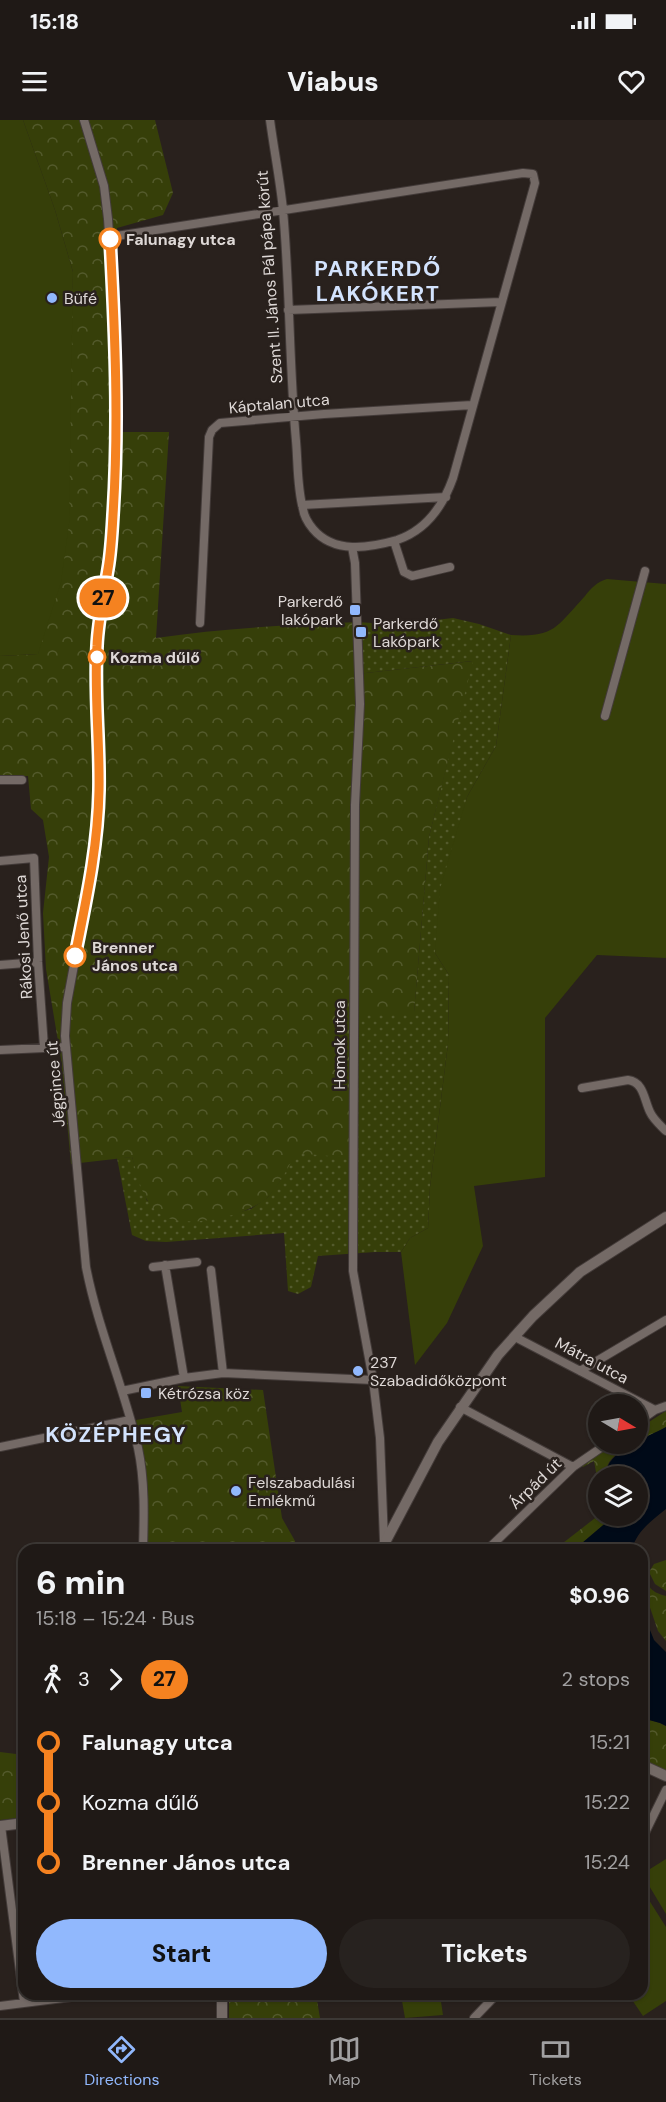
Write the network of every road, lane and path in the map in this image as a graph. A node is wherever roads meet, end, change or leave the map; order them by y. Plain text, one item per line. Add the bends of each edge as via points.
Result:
1 (84, 120) edge
2 (270, 120) edge
3 (283, 210) junction
4 (110, 237) junction
5 (501, 302) junction
6 (288, 310) junction
7 (472, 405) junction
8 (294, 416) junction
9 (446, 496) junction
10 (302, 505) junction
11 (394, 541) junction
12 (352, 547) junction
13 (450, 567) dead end
14 (645, 571) dead end
15 (200, 623) dead end
16 (605, 716) dead end
17 (0, 780) edge
18 (22, 780) dead end
19 (0, 861) edge
20 (38, 962) junction
21 (0, 965) edge
22 (44, 1047) junction
23 (66, 1047) junction
24 (0, 1050) edge
25 (582, 1088) dead end
26 (666, 1131) edge
27 (666, 1217) edge
28 (197, 1262) dead end
29 (165, 1265) junction
30 (153, 1267) dead end
31 (211, 1270) dead end
32 (666, 1320) edge
33 (515, 1337) junction
34 (580, 1371) junction
35 (223, 1373) junction
36 (184, 1378) junction
37 (373, 1380) junction
38 (125, 1390) junction
39 (666, 1406) edge
40 (460, 1407) junction
41 (655, 1410) junction
42 (648, 1415) edge
43 (130, 1420) junction
44 (0, 1447) edge
45 (592, 1454) edge
46 (573, 1467) junction
47 (143, 1544) edge
48 (383, 1544) edge
49 (384, 1544) edge
50 (493, 1544) edge
51 (648, 1768) edge
52 (666, 1776) edge
53 (666, 1790) edge
54 (18, 1824) edge
55 (0, 1826) edge
56 (648, 1827) edge
57 (13, 1914) junction
58 (18, 1914) edge
59 (18, 1954) edge
60 (42, 2000) edge
61 (222, 2000) edge
62 (490, 2000) edge
63 (24, 2002) joint
64 (0, 2006) edge
65 (222, 2018) edge
66 (474, 2018) edge

1 - 4 street, Jégpince út via 104,186
2 - 3 street, Szent II. János Pál pápa körút
3 - 4 street
3 - 5 street, Szent II. János Pál pápa körút via 533,174 535,183
3 - 6 street, Szent II. János Pál pápa körút
4 - 23 street, Jégpince út via 116,461 108,568 96,648 99,789 89,884 67,1003
5 - 6 street
5 - 7 street, Szent II. János Pál pápa körút
6 - 8 street, Szent II. János Pál pápa körút
7 - 8 street, Káptalan utca
7 - 9 street, Szent II. János Pál pápa körút
8 - 10 street, Szent II. János Pál pápa körút
8 - 15 street, Káptalan utca via 220,423 212,430
9 - 10 street
9 - 11 street, Szent II. János Pál pápa körút via 423,525
10 - 12 street, Szent II. János Pál pápa körút via 305,518 319,535
11 - 12 street, Szent II. János Pál pápa körút
11 - 13 street via 407,575
12 - 37 street, Homok utca via 360,704 355,806 353,1271
14 - 16 street
17 - 18 street
19 - 20 street, Rákosi Jenő utca via 34,858
20 - 21 street
20 - 22 street, Rákosi Jenő utca
22 - 23 street
22 - 24 street
23 - 38 street, Jégpince út via 86,1267 93,1300
25 - 26 street via 633,1080 641,1088 650,1113
27 - 33 street via 580,1272
28 - 29 street
29 - 30 street
29 - 36 street
31 - 35 street
32 - 34 street
33 - 34 street, Mátra utca
33 - 40 street
34 - 41 street, Mátra utca
35 - 36 street
35 - 37 street
36 - 38 street
37 - 48 street, Homok utca via 382,1459
38 - 43 street, Jégpince út
39 - 41 street
40 - 46 street
40 - 49 street
41 - 42 street
43 - 44 street
43 - 47 street, Jégpince út via 141,1477
45 - 46 street, Árpád út
46 - 50 street, Árpád út
51 - 52 street
53 - 56 street
54 - 55 street
55 - 57 street
57 - 58 street
57 - 59 street
60 - 63 street
61 - 65 street
62 - 66 street
63 - 64 street

